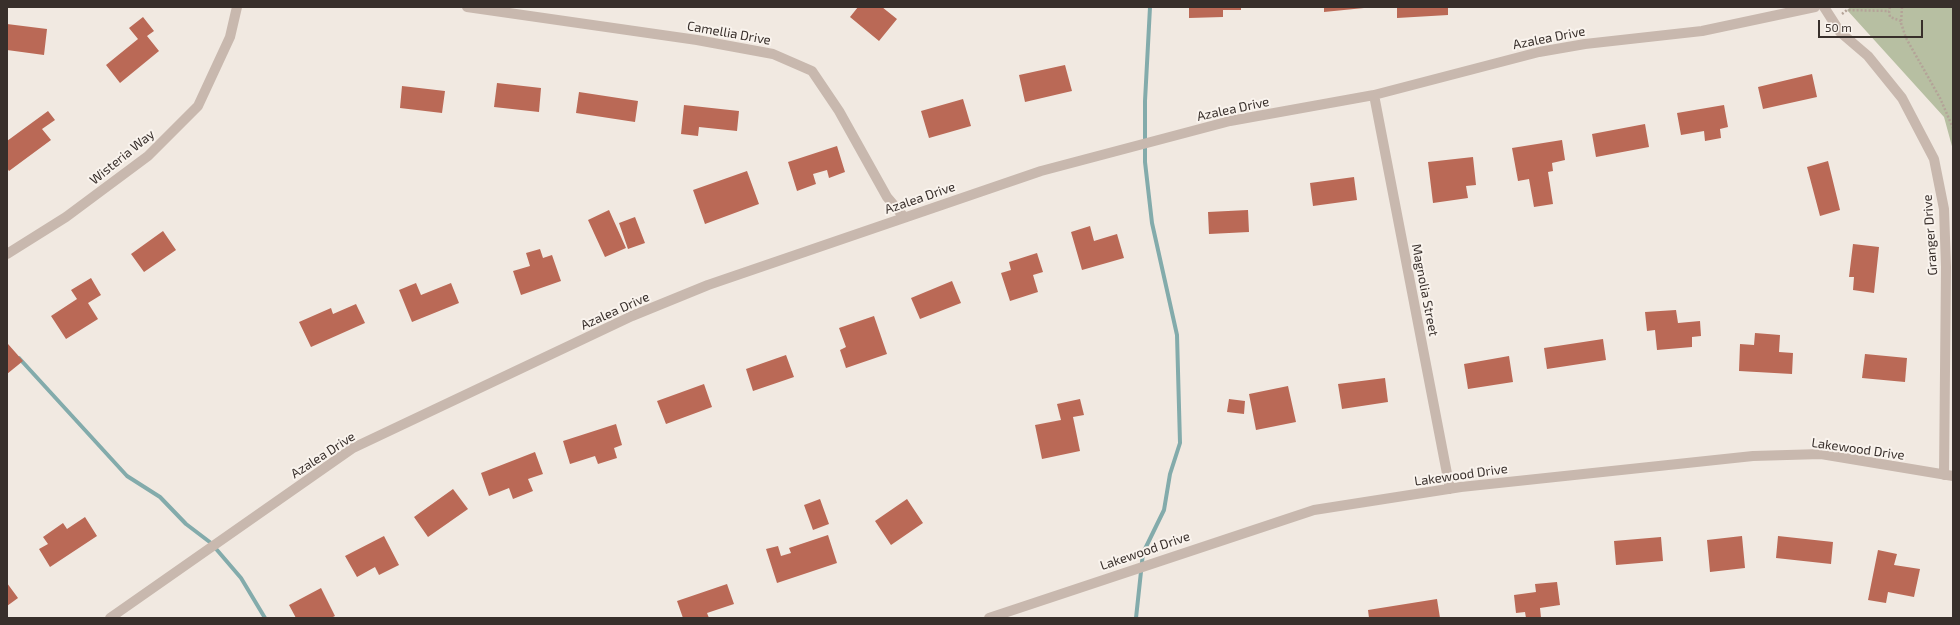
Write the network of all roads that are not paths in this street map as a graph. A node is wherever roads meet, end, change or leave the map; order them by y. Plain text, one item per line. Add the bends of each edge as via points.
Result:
1 (237, 7) edge
2 (467, 7) edge
3 (1815, 7) edge
4 (1824, 7) edge
5 (1374, 95) junction
6 (904, 217) junction
7 (7, 254) edge
8 (1950, 265) edge
9 (1949, 475) edge
10 (1450, 489) junction
11 (110, 618) edge
12 (989, 618) edge

1 - 7 street, Wisteria Way via 230,37 198,106 148,156 66,217
2 - 6 street, Camellia Drive via 696,40 773,54 812,71 839,111 887,197
3 - 5 street, Azalea Drive via 1702,31 1538,52
4 - 8 street, Granger Drive via 1840,32 1868,56 1902,98 1934,160 1944,209
5 - 6 street, Azalea Drive via 1230,121 1041,171
5 - 10 street, Magnolia Street
6 - 11 street, Azalea Drive via 708,286 632,316 353,448
8 - 9 street, Granger Drive
9 - 10 street, Lakewood Drive via 1821,454 1753,456
10 - 12 street, Lakewood Drive via 1314,510

